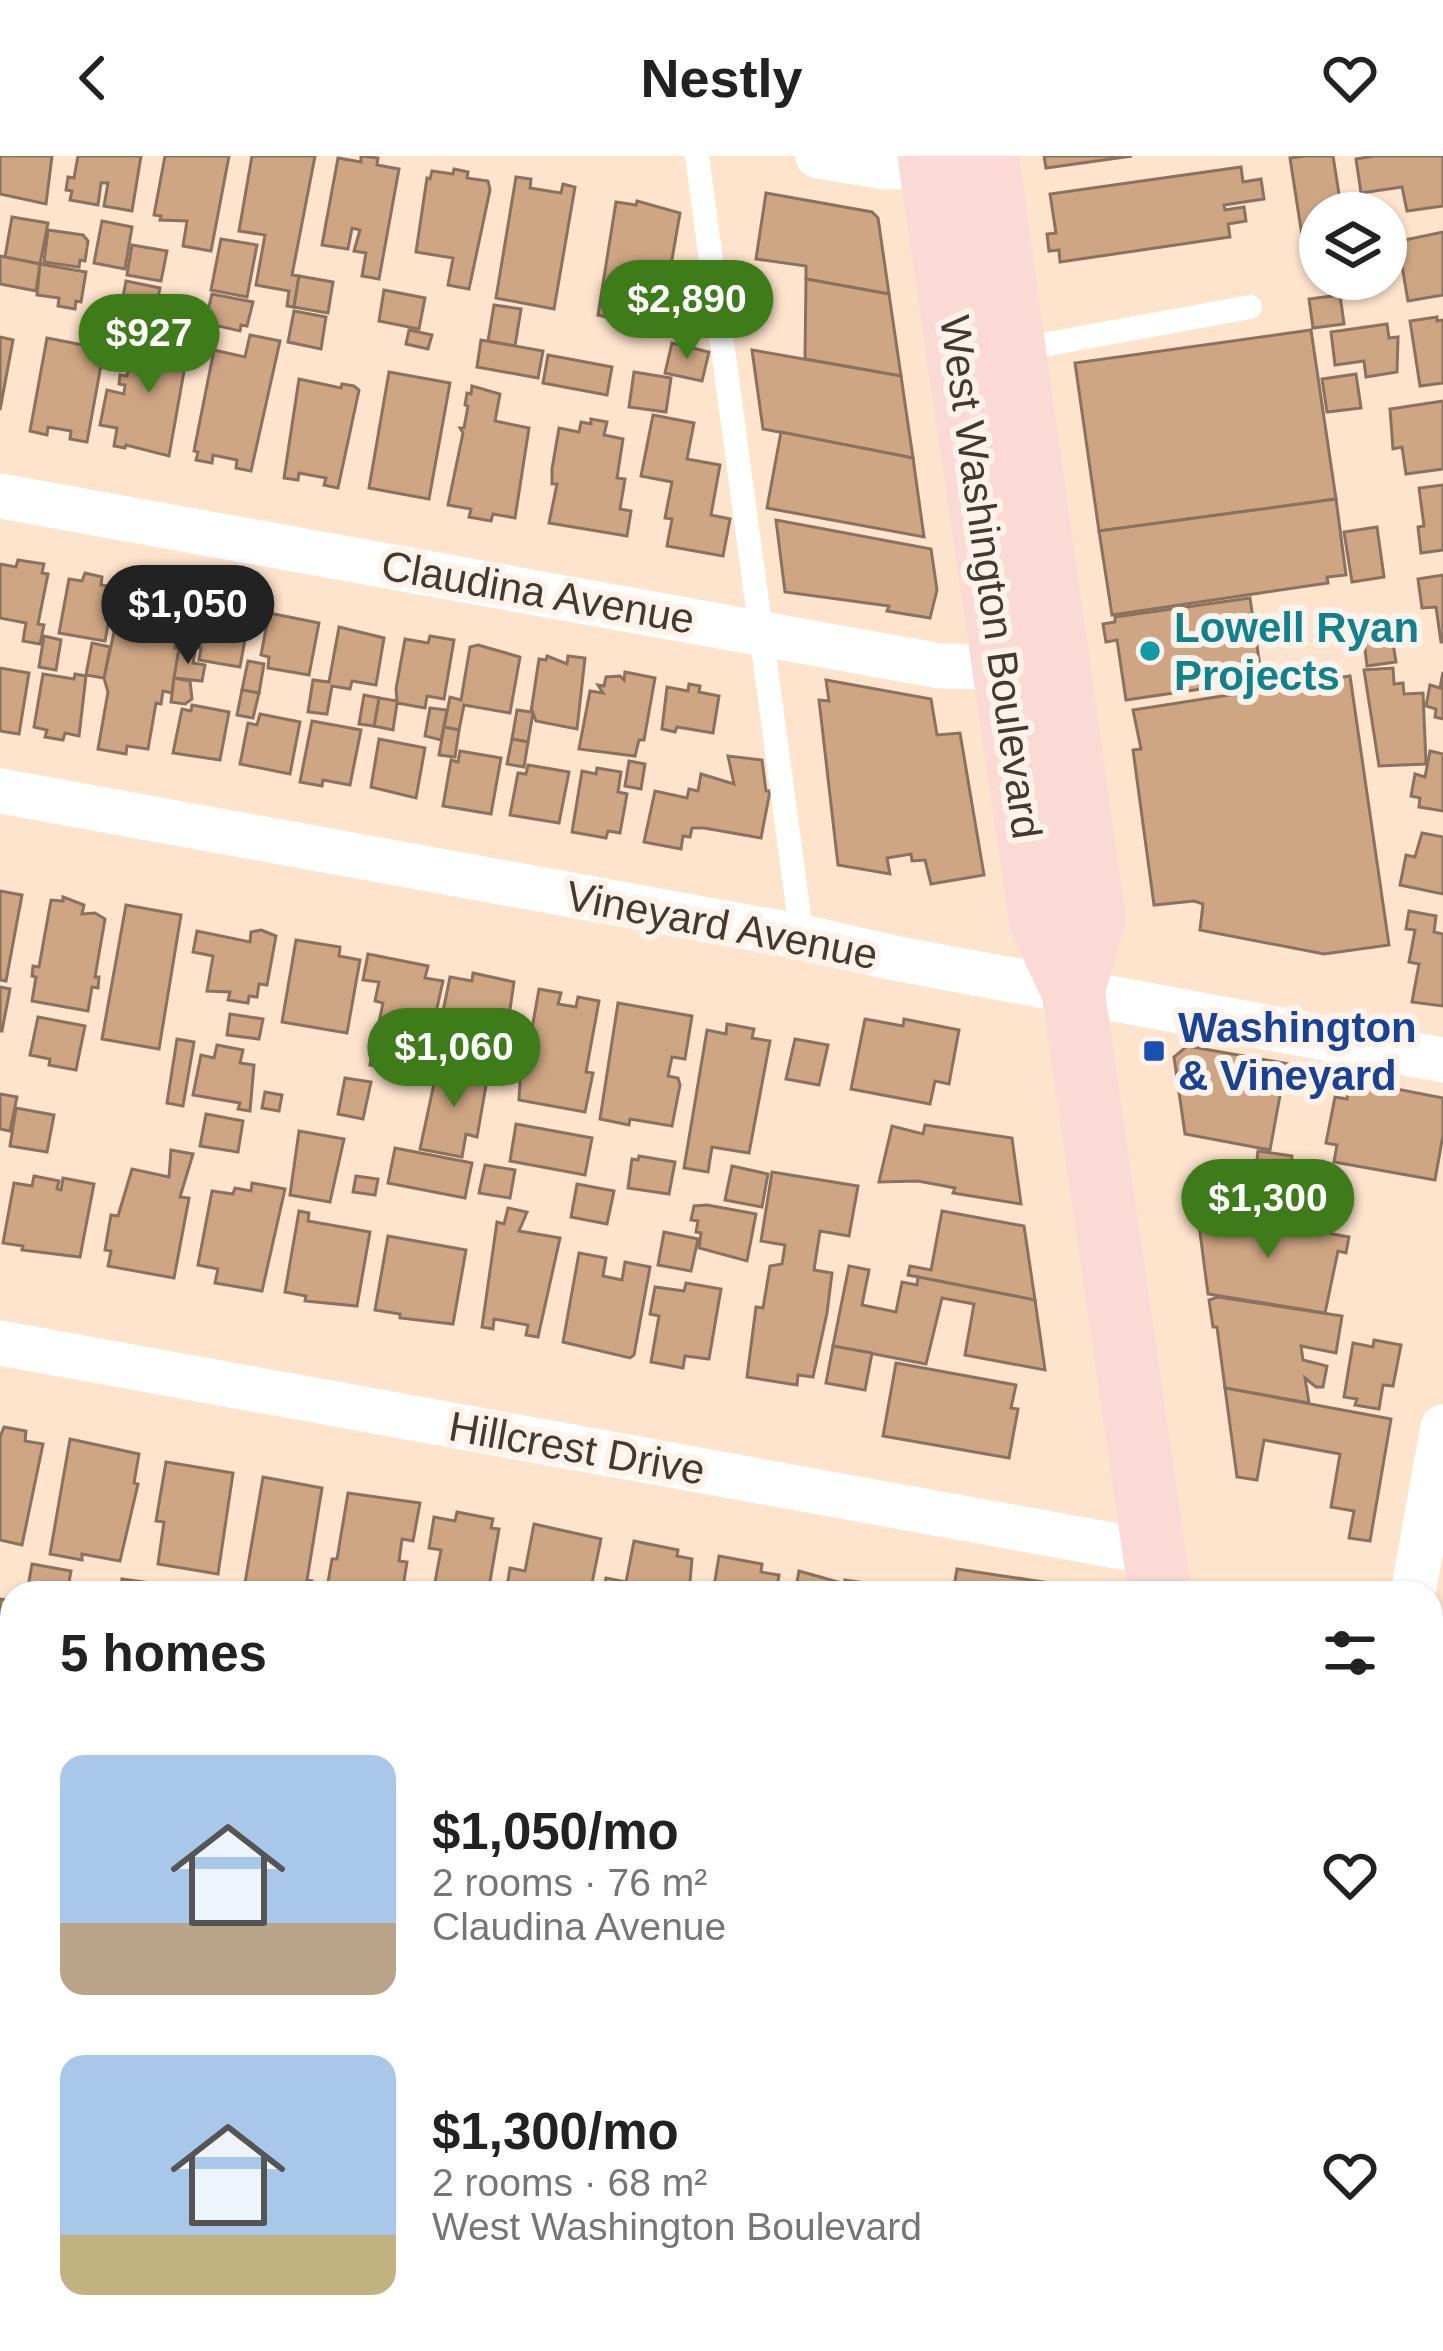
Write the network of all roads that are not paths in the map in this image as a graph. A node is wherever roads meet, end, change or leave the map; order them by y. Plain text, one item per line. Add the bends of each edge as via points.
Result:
1 (697, 156) edge
2 (818, 156) edge
3 (959, 161) edge
4 (1250, 307) dead end
5 (1014, 350) junction
6 (0, 496) edge
7 (763, 633) junction
8 (1005, 667) junction
9 (0, 791) edge
10 (802, 938) junction
11 (1073, 991) junction
12 (1443, 1060) edge
13 (0, 1343) edge
14 (1443, 1427) edge
15 (1158, 1573) edge
16 (1415, 1581) edge

1 - 7 lane
2 - 3 street via 885,167
3 - 5 main road, West Washington Boulevard
3 - 8 main road, West Washington Boulevard
4 - 5 lane
5 - 11 main road, West Washington Boulevard via 1094,919
6 - 7 street, Claudina Avenue
7 - 8 street, Claudina Avenue via 940,666
7 - 10 lane
8 - 11 main road, West Washington Boulevard via 1041,923
9 - 10 street, Vineyard Avenue
10 - 11 street, Vineyard Avenue
11 - 12 street, Vineyard Avenue
11 - 15 main road, West Washington Boulevard
13 - 15 street, Hillcrest Drive
14 - 16 street

